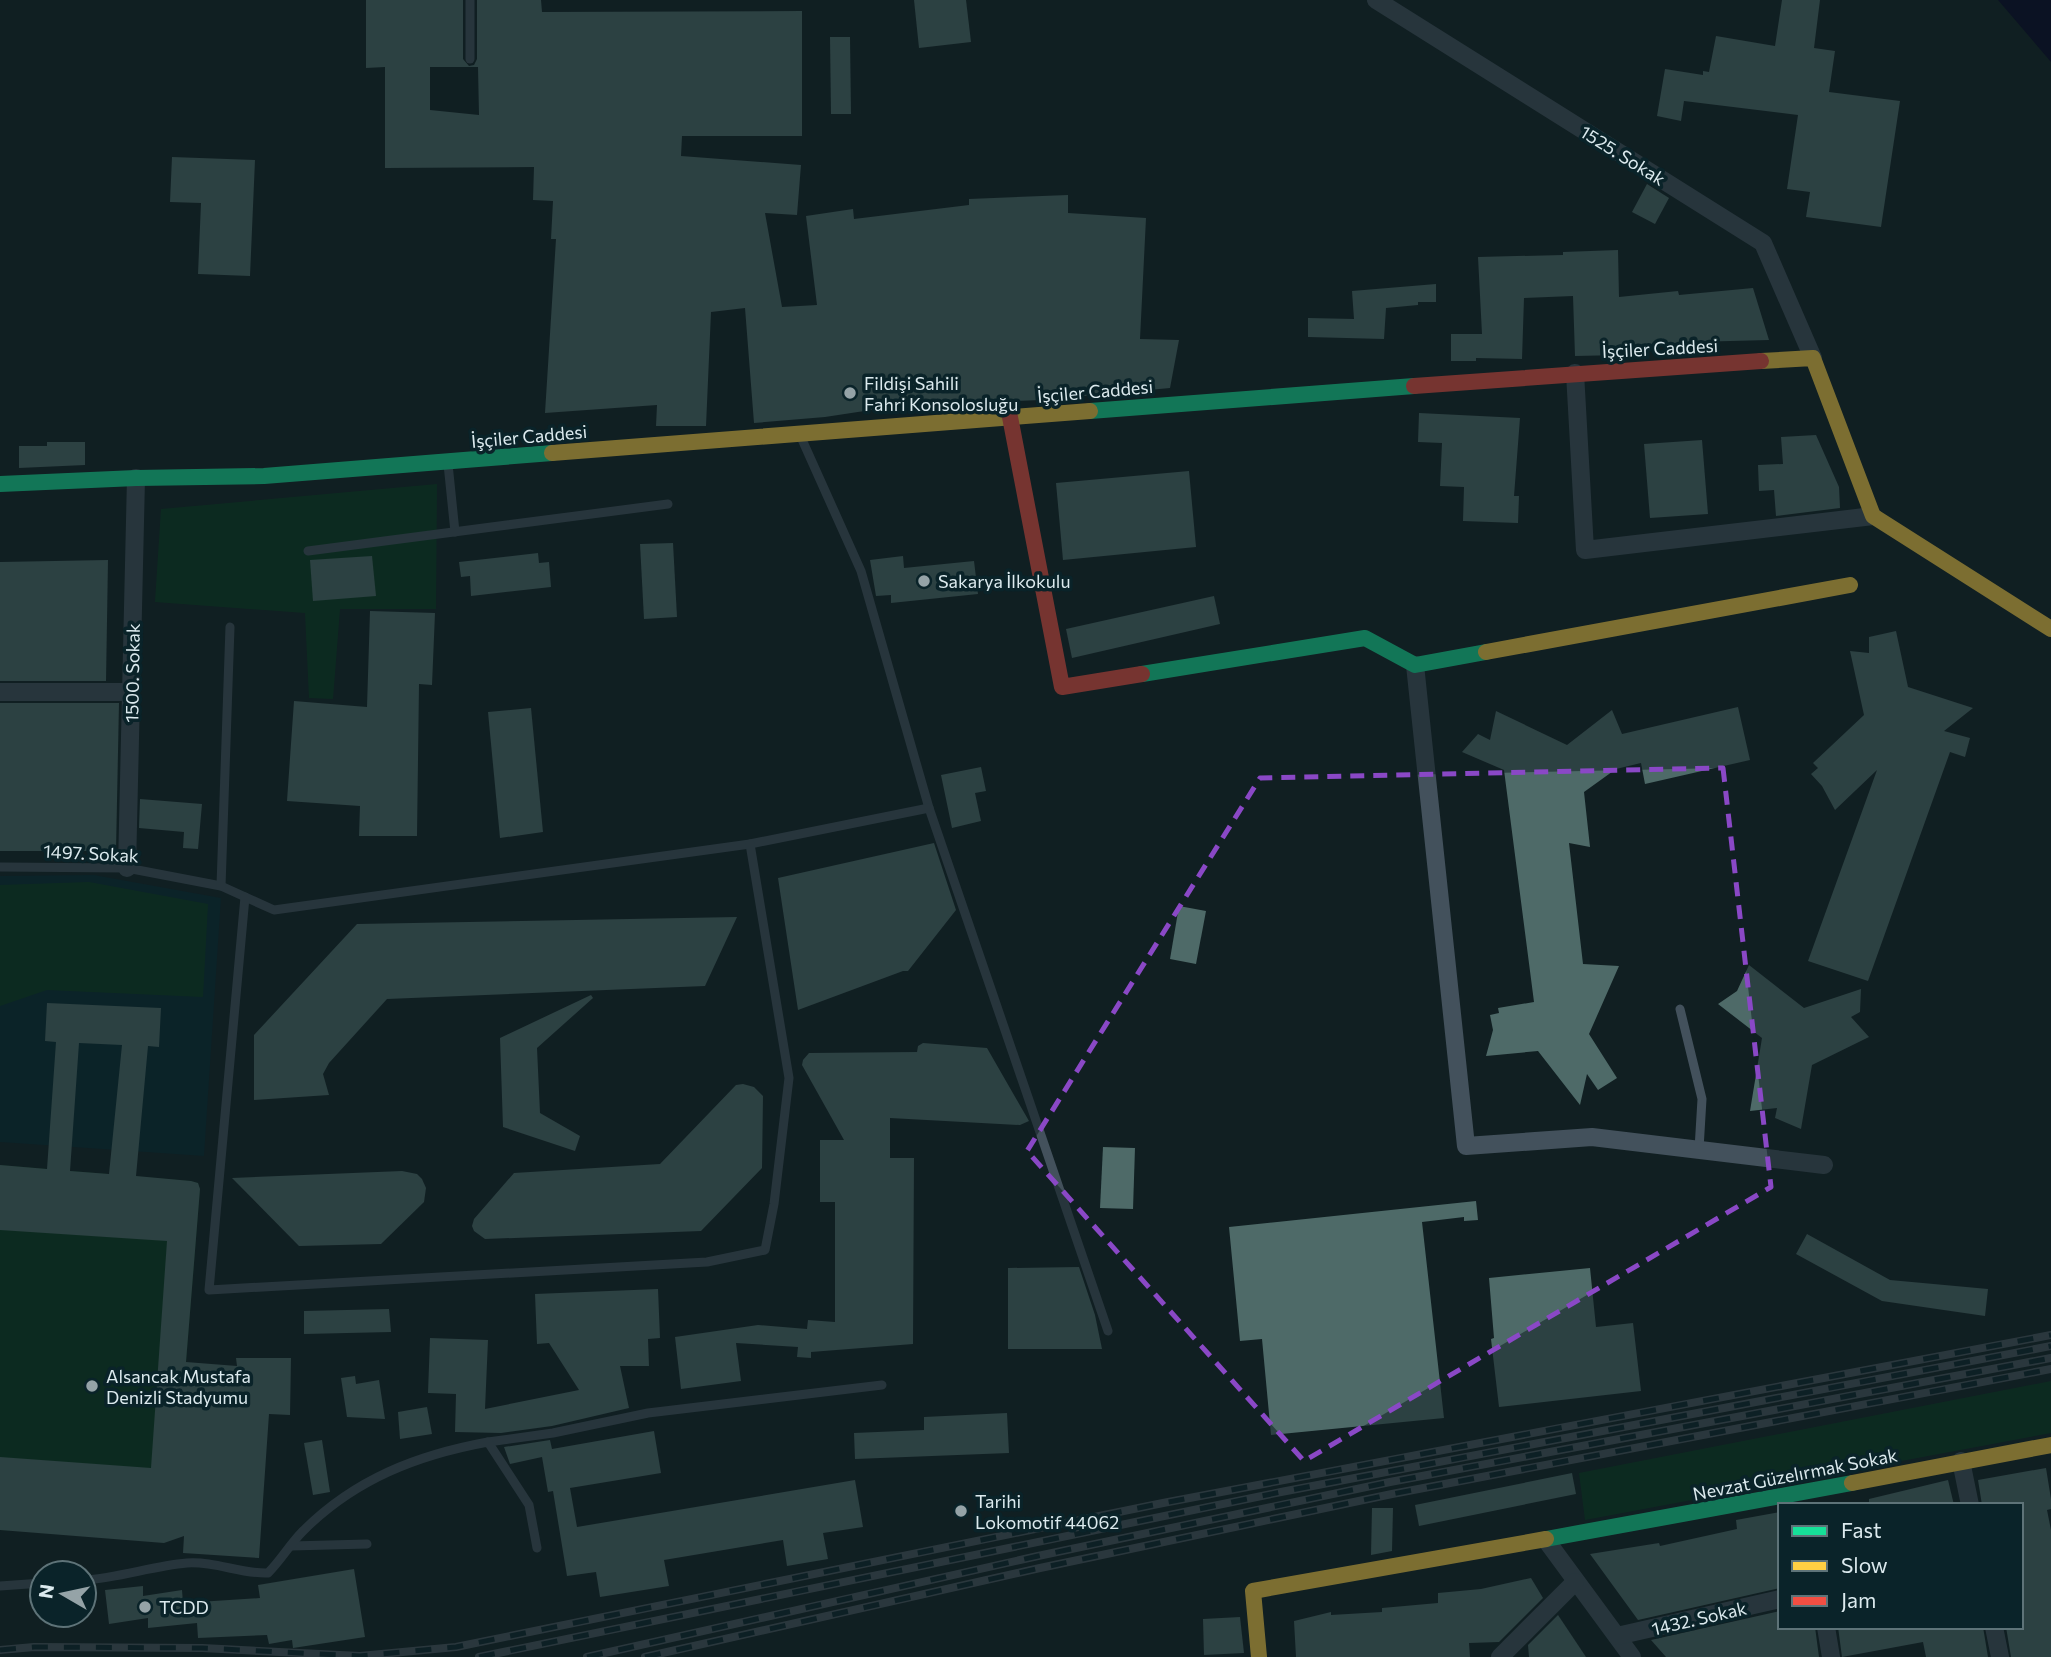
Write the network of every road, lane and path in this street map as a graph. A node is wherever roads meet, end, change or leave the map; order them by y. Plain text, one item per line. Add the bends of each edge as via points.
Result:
1 (470, 0) edge
2 (1376, 0) edge
3 (470, 59) dead end
4 (1813, 358) junction
5 (1575, 373) junction
6 (1010, 417) junction
7 (800, 434) junction
8 (448, 462) junction
9 (136, 478) junction
10 (0, 484) edge
11 (668, 504) dead end
12 (1873, 516) junction
13 (455, 532) junction
14 (308, 551) dead end
15 (1850, 585) dead end
16 (230, 627) dead end
17 (2051, 629) edge
18 (1415, 665) junction
19 (0, 692) edge
20 (131, 692) junction
21 (929, 808) junction
22 (750, 844) junction
23 (0, 867) edge
24 (127, 868) junction
25 (221, 886) junction
26 (245, 897) junction
27 (1680, 1009) dead end
28 (1699, 1149) junction
29 (1824, 1165) dead end
30 (1108, 1331) dead end
31 (882, 1385) dead end
32 (488, 1442) junction
33 (2051, 1445) edge
34 (1961, 1461) junction
35 (1805, 1499) edge
36 (1778, 1503) edge
37 (1780, 1503) edge
38 (1970, 1503) edge
39 (1546, 1540) junction
40 (367, 1544) dead end
41 (291, 1546) junction
42 (537, 1548) dead end
43 (98, 1579) edge
44 (1575, 1582) junction
45 (28, 1584) edge
46 (0, 1586) edge
47 (1778, 1599) edge
48 (1826, 1629) edge
49 (1994, 1629) edge
50 (1617, 1636) junction
51 (1259, 1657) edge
52 (1500, 1657) edge
53 (1632, 1657) edge
54 (1832, 1657) edge
55 (2000, 1657) edge

1 - 3 lane
2 - 4 street, 1525. Sokak via 1763,243
4 - 5 street, İşçiler Caddesi
4 - 12 street
5 - 6 street, İşçiler Caddesi
5 - 12 street via 1585,550
6 - 7 street, İşçiler Caddesi
6 - 18 street via 1062,687 1365,638
7 - 8 street, İşçiler Caddesi
7 - 21 lane via 861,571
8 - 9 street, İşçiler Caddesi via 264,476
8 - 13 lane
9 - 10 street, İşçiler Caddesi
9 - 20 street, 1500. Sokak
11 - 13 lane
12 - 17 street
13 - 14 lane
15 - 18 street
16 - 25 lane
18 - 28 street via 1466,1146 1592,1137
19 - 20 street
20 - 24 street, 1500. Sokak
21 - 22 lane, 1497. Sokak
21 - 30 lane
22 - 26 lane, 1497. Sokak via 274,910
22 - 26 lane via 789,1078 765,1251 706,1262 209,1290
23 - 24 lane, 1497. Sokak
24 - 25 lane, 1497. Sokak
25 - 26 lane, 1497. Sokak
27 - 28 lane via 1702,1099
28 - 29 street
31 - 32 lane via 648,1413
32 - 41 lane via 451,1449 373,1477 325,1511
32 - 42 lane via 529,1505
33 - 34 street, Nevzat Güzelırmak Sokak
34 - 35 street, Nevzat Güzelırmak Sokak
34 - 38 street
35 - 37 street, Nevzat Güzelırmak Sokak
36 - 39 street, Nevzat Güzelırmak Sokak
39 - 44 street
39 - 51 street, Nevzat Güzelırmak Sokak via 1253,1591
40 - 41 lane
41 - 43 lane via 268,1573 188,1563
44 - 50 street
44 - 52 street
45 - 46 lane
47 - 50 street, 1432. Sokak
48 - 54 street
49 - 55 street
50 - 53 street

